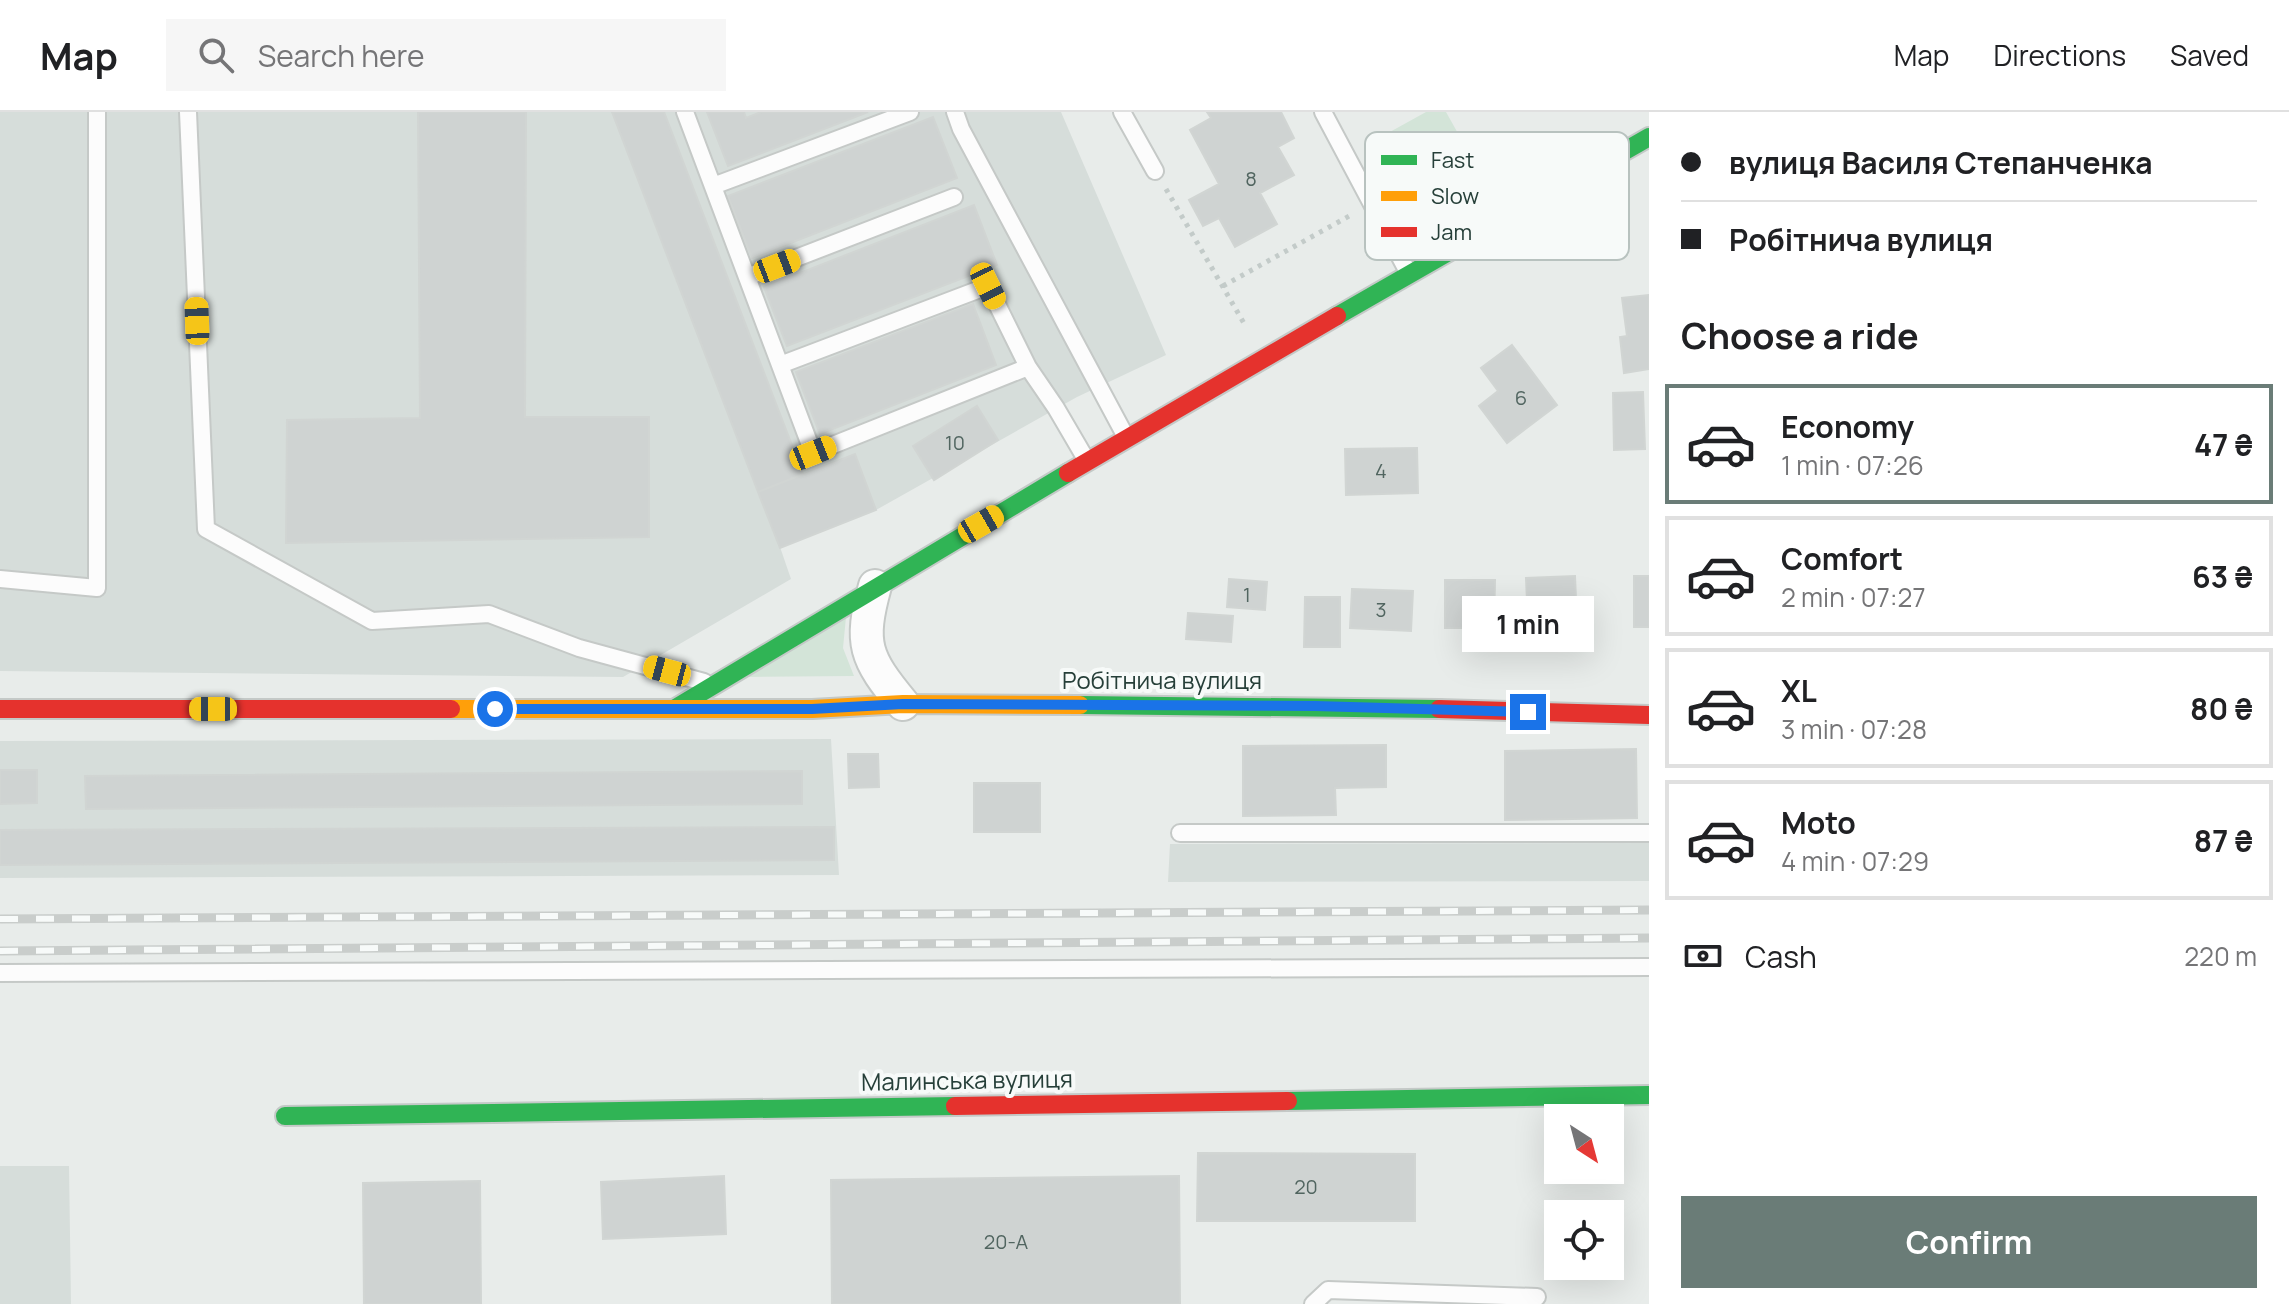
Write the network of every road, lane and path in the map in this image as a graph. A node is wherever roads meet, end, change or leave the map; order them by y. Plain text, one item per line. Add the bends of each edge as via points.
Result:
1 (97, 112) edge
2 (188, 112) edge
3 (685, 112) edge
4 (910, 112) edge
5 (955, 112) edge
6 (1122, 112) edge
7 (1323, 112) edge
8 (1649, 137) edge
9 (1629, 148) edge
10 (1155, 171) joint
11 (713, 186) junction
12 (1365, 192) edge
13 (954, 197) dead end
14 (1365, 206) edge
15 (1401, 260) edge
16 (1431, 260) edge
17 (1408, 273) junction
18 (747, 277) junction
19 (1223, 286) junction
20 (1245, 325) dead end
21 (780, 365) junction
22 (1028, 367) junction
23 (1126, 438) junction
24 (1087, 462) junction
25 (0, 579) edge
26 (875, 586) junction
27 (714, 685) junction
28 (903, 704) junction
29 (0, 709) edge
30 (674, 709) junction
31 (1649, 715) edge
32 (1180, 833) dead end
33 (1649, 833) edge
34 (1649, 967) edge
35 (0, 973) edge
36 (1649, 1095) edge
37 (285, 1116) dead end
38 (1537, 1297) dead end
39 (1313, 1304) edge

1 - 25 lane via 97,588
2 - 27 lane via 206,529 372,621 489,614 579,648
3 - 11 lane
4 - 11 lane
5 - 23 lane
6 - 10 lane
7 - 12 lane
8 - 9 street
10 - 19 path
11 - 18 lane
13 - 18 lane
14 - 19 path
15 - 17 lane
16 - 17 street
17 - 23 street
18 - 21 lane
19 - 20 path
21 - 22 lane via 988,286
21 - 22 lane via 813,453
22 - 24 lane
23 - 24 street
24 - 26 street
26 - 27 street
26 - 28 street via 866,621 867,645 876,671
27 - 30 street
28 - 30 street, Робітнича вулиця
28 - 31 street, Робітнича вулиця via 1315,706
29 - 30 street, Робітнича вулиця
32 - 33 lane
34 - 35 lane
36 - 37 street, Малинська вулиця
38 - 39 lane via 1328,1290

